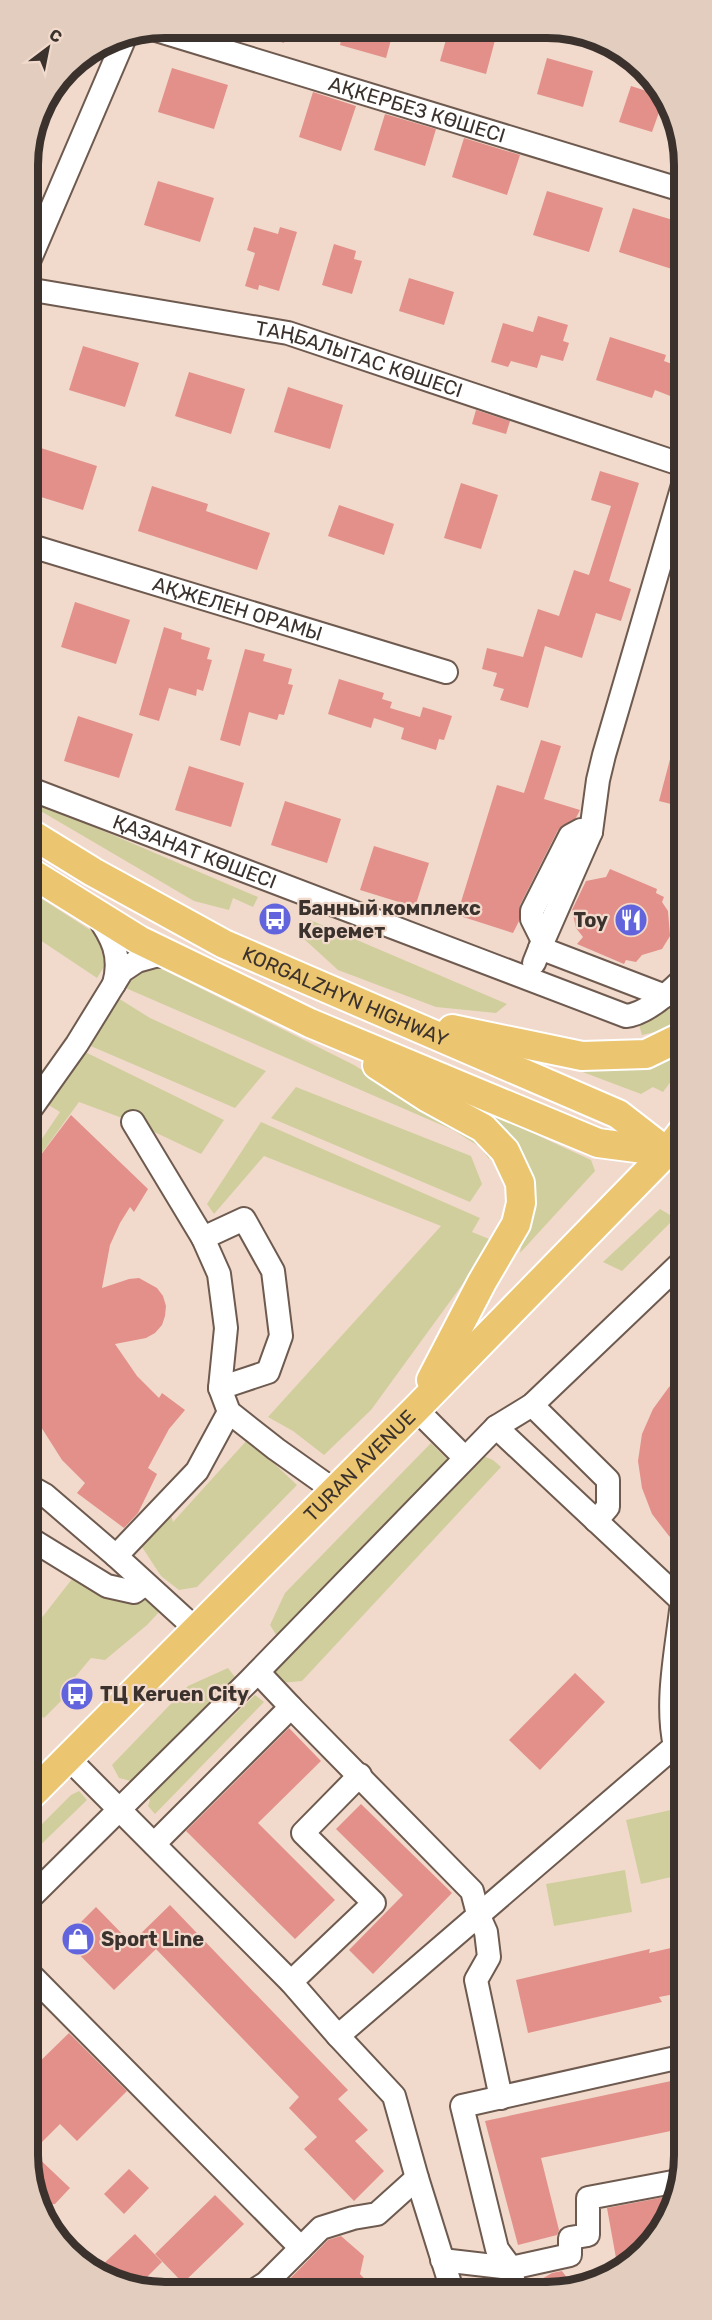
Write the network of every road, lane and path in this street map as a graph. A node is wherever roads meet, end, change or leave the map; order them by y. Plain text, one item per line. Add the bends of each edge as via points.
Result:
1 (183, 38) edge
2 (122, 45) edge
3 (674, 188) edge
4 (38, 240) edge
5 (38, 291) edge
6 (674, 462) edge
7 (674, 516) edge
8 (38, 547) edge
9 (446, 672) dead end
10 (38, 792) edge
11 (38, 838) edge
12 (38, 877) edge
13 (96, 914) junction
14 (542, 945) junction
15 (172, 955) junction
16 (528, 978) junction
17 (114, 984) junction
18 (674, 988) edge
19 (666, 996) junction
20 (391, 1016) junction
21 (310, 1023) junction
22 (674, 1040) edge
23 (38, 1099) edge
24 (133, 1122) dead end
25 (674, 1155) edge
26 (674, 1156) edge
27 (674, 1157) edge
28 (203, 1238) junction
29 (674, 1270) edge
30 (220, 1388) junction
31 (532, 1405) junction
32 (416, 1409) junction
33 (229, 1412) junction
34 (496, 1427) junction
35 (465, 1458) junction
36 (38, 1491) edge
37 (334, 1491) junction
38 (596, 1521) junction
39 (38, 1544) edge
40 (116, 1557) junction
41 (145, 1584) junction
42 (674, 1595) edge
43 (197, 1630) junction
44 (258, 1672) junction
45 (291, 1707) junction
46 (674, 1714) edge
47 (674, 1734) edge
48 (674, 1753) edge
49 (69, 1759) junction
50 (360, 1775) junction
51 (38, 1788) edge
52 (120, 1810) junction
53 (154, 1844) junction
54 (38, 1890) edge
55 (478, 1914) junction
56 (38, 1982) edge
57 (291, 1982) junction
58 (338, 2036) junction
59 (674, 2059) edge
60 (501, 2098) junction
61 (417, 2178) junction
62 (671, 2182) edge
63 (301, 2248) junction
64 (442, 2260) junction
65 (511, 2268) junction
66 (267, 2282) edge
67 (449, 2282) edge
68 (514, 2282) edge

1 - 3 street, АҚКЕРБЕЗ КӨШЕСІ
2 - 4 street
5 - 6 street, ТАҢБАЛЫТАС КӨШЕСІ via 288,333
7 - 14 street via 598,780 591,832
8 - 9 street, АҚЖЕЛЕН ОРАМЫ
10 - 16 street, ҚАЗАНАТ КӨШЕСІ
11 - 20 main road, KORGALZHYN HIGHWAY via 224,944
12 - 13 main road, KORGALZHYN HIGHWAY
13 - 15 main road, KORGALZHYN HIGHWAY
13 - 17 street via 116,950 119,968
14 - 16 street
14 - 19 street
15 - 17 street via 137,961 122,971
15 - 21 main road, KORGALZHYN HIGHWAY
16 - 19 street via 626,1016
17 - 23 street
18 - 19 street
20 - 22 main road via 582,1056 645,1054
20 - 25 main road, KORGALZHYN HIGHWAY via 618,1114
21 - 26 main road, KORGALZHYN HIGHWAY via 598,1143
21 - 32 main road via 483,1128 505,1151 520,1183 516,1224
24 - 28 street
27 - 32 main road, TURAN AVENUE
28 - 30 street via 219,1274 226,1328
28 - 30 street via 244,1219 273,1271 281,1336 268,1372
29 - 31 street
30 - 33 street
31 - 34 street
31 - 38 street via 608,1480 608,1508
32 - 35 street
32 - 37 main road, TURAN AVENUE
33 - 37 street
33 - 40 street via 196,1471
34 - 35 street
34 - 38 street
35 - 44 street
36 - 40 street
37 - 43 main road, TURAN AVENUE
38 - 42 street
39 - 41 street via 107,1586 134,1592
40 - 41 street
41 - 43 street
43 - 49 main road, TURAN AVENUE
44 - 45 street
44 - 52 street
45 - 50 street
45 - 53 street
46 - 47 street
48 - 55 street
49 - 51 main road, TURAN AVENUE
49 - 52 street
50 - 55 street via 472,1891
50 - 57 street via 303,1833 374,1903
52 - 53 street
52 - 54 street
53 - 57 street
55 - 58 street
55 - 60 street via 486,1932 489,1957 476,1980
56 - 63 street
57 - 58 street
58 - 61 street via 394,2096
59 - 60 street
60 - 65 street via 462,2106 497,2249
61 - 63 street via 377,2214 321,2228
61 - 64 street
62 - 65 street via 588,2198 588,2235 570,2238 570,2255
63 - 66 street
64 - 65 street
64 - 67 street
65 - 68 street

